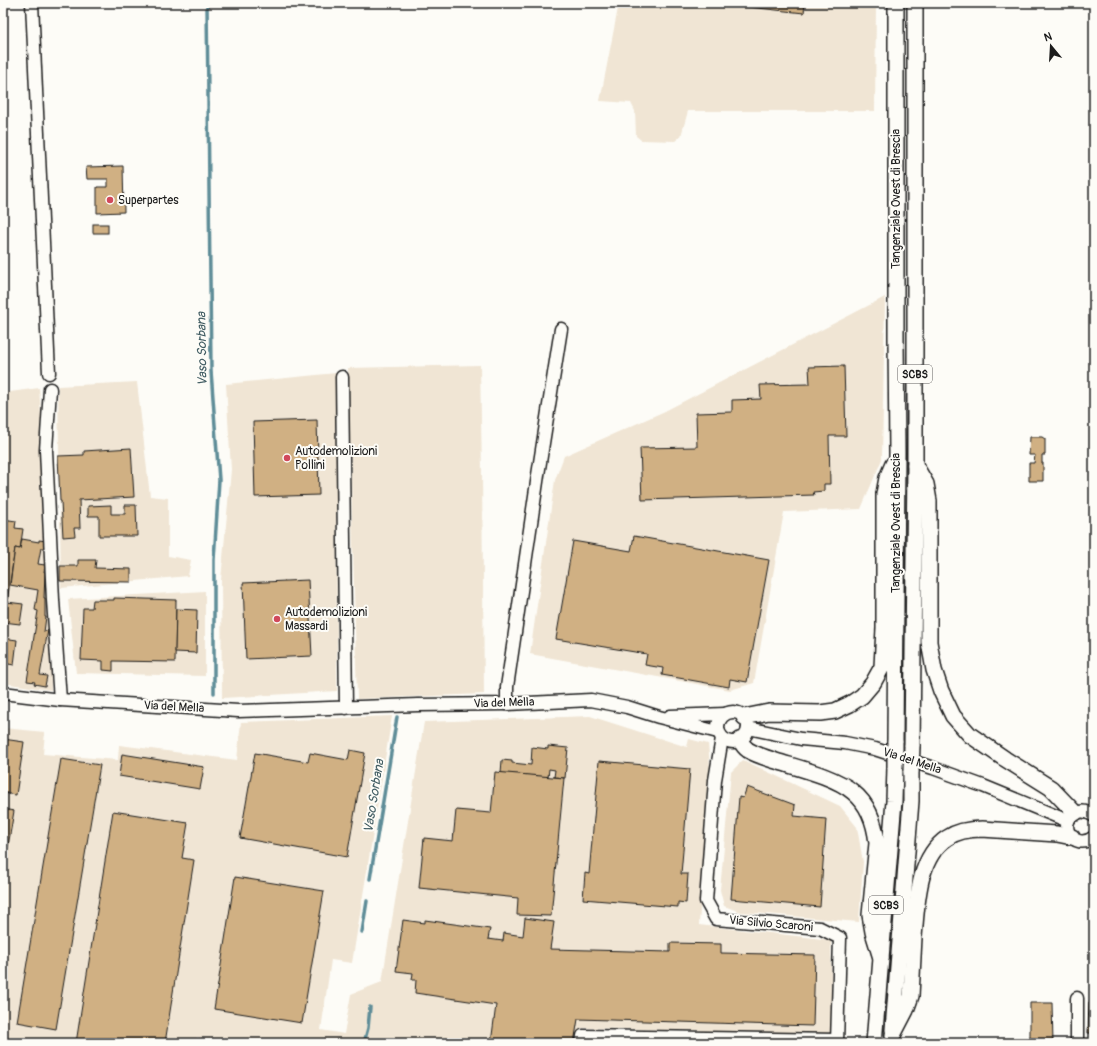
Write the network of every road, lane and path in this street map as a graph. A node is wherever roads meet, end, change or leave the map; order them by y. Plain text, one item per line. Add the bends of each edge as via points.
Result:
1 (32, 3) edge
2 (896, 3) edge
3 (915, 3) edge
4 (562, 329) dead end
5 (49, 373) dead end
6 (342, 377) dead end
7 (50, 389) dead end
8 (897, 453) junction
9 (915, 465) junction
10 (3, 692) edge
11 (60, 700) junction
12 (507, 704) junction
13 (346, 708) junction
14 (725, 714) junction
15 (659, 717) junction
16 (734, 733) junction
17 (1094, 816) edge
18 (1071, 817) junction
19 (1094, 837) edge
20 (1072, 838) junction
21 (881, 958) junction
22 (1077, 998) dead end
23 (892, 1039) edge
24 (837, 1042) edge
25 (582, 1043) edge
26 (874, 1043) edge
27 (1077, 1043) edge

1 - 5 street
2 - 8 main road, Tangenziale Ovest di Brescia / SCBS
3 - 9 main road, Tangenziale Ovest di Brescia / SCBS
4 - 12 street via 538,475 507,687
6 - 13 street
7 - 11 street via 46,450
8 - 16 main road via 884,494 882,667 873,683 862,696 835,711 769,712
8 - 21 main road, Tangenziale Ovest di Brescia / SCBS, bridge via 894,801
9 - 18 main road via 926,484 929,501 929,642 941,691 953,716 970,735 1051,788
9 - 23 main road, Tangenziale Ovest di Brescia / SCBS, bridge via 911,800
10 - 11 street, Via del Mella
11 - 13 street, Via del Mella via 238,711
12 - 13 street, Via del Mella
12 - 15 street, Via del Mella via 591,700
14 - 15 street, Via del Mella
14 - 16 street, Via Silvio Scaroni via 717,727
14 - 16 street, Via del Mella via 740,714
15 - 16 street, Via del Mella
16 - 18 street, Via del Mella via 845,743 875,749
16 - 21 main road via 746,749 839,783 852,791 867,809 877,843 870,915
16 - 24 street, Via Silvio Scaroni via 715,780 706,901 716,919 820,928 840,938
17 - 18 street, Via del Mella via 1080,811
18 - 20 street via 1067,830
19 - 20 street via 1080,842
20 - 23 main road via 1057,834 970,829 947,838 938,845 924,870 919,886 911,996
21 - 26 main road, Tangenziale Ovest di Brescia / SCBS
22 - 27 street
24 - 25 street, Via Silvio Scaroni via 583,1036

